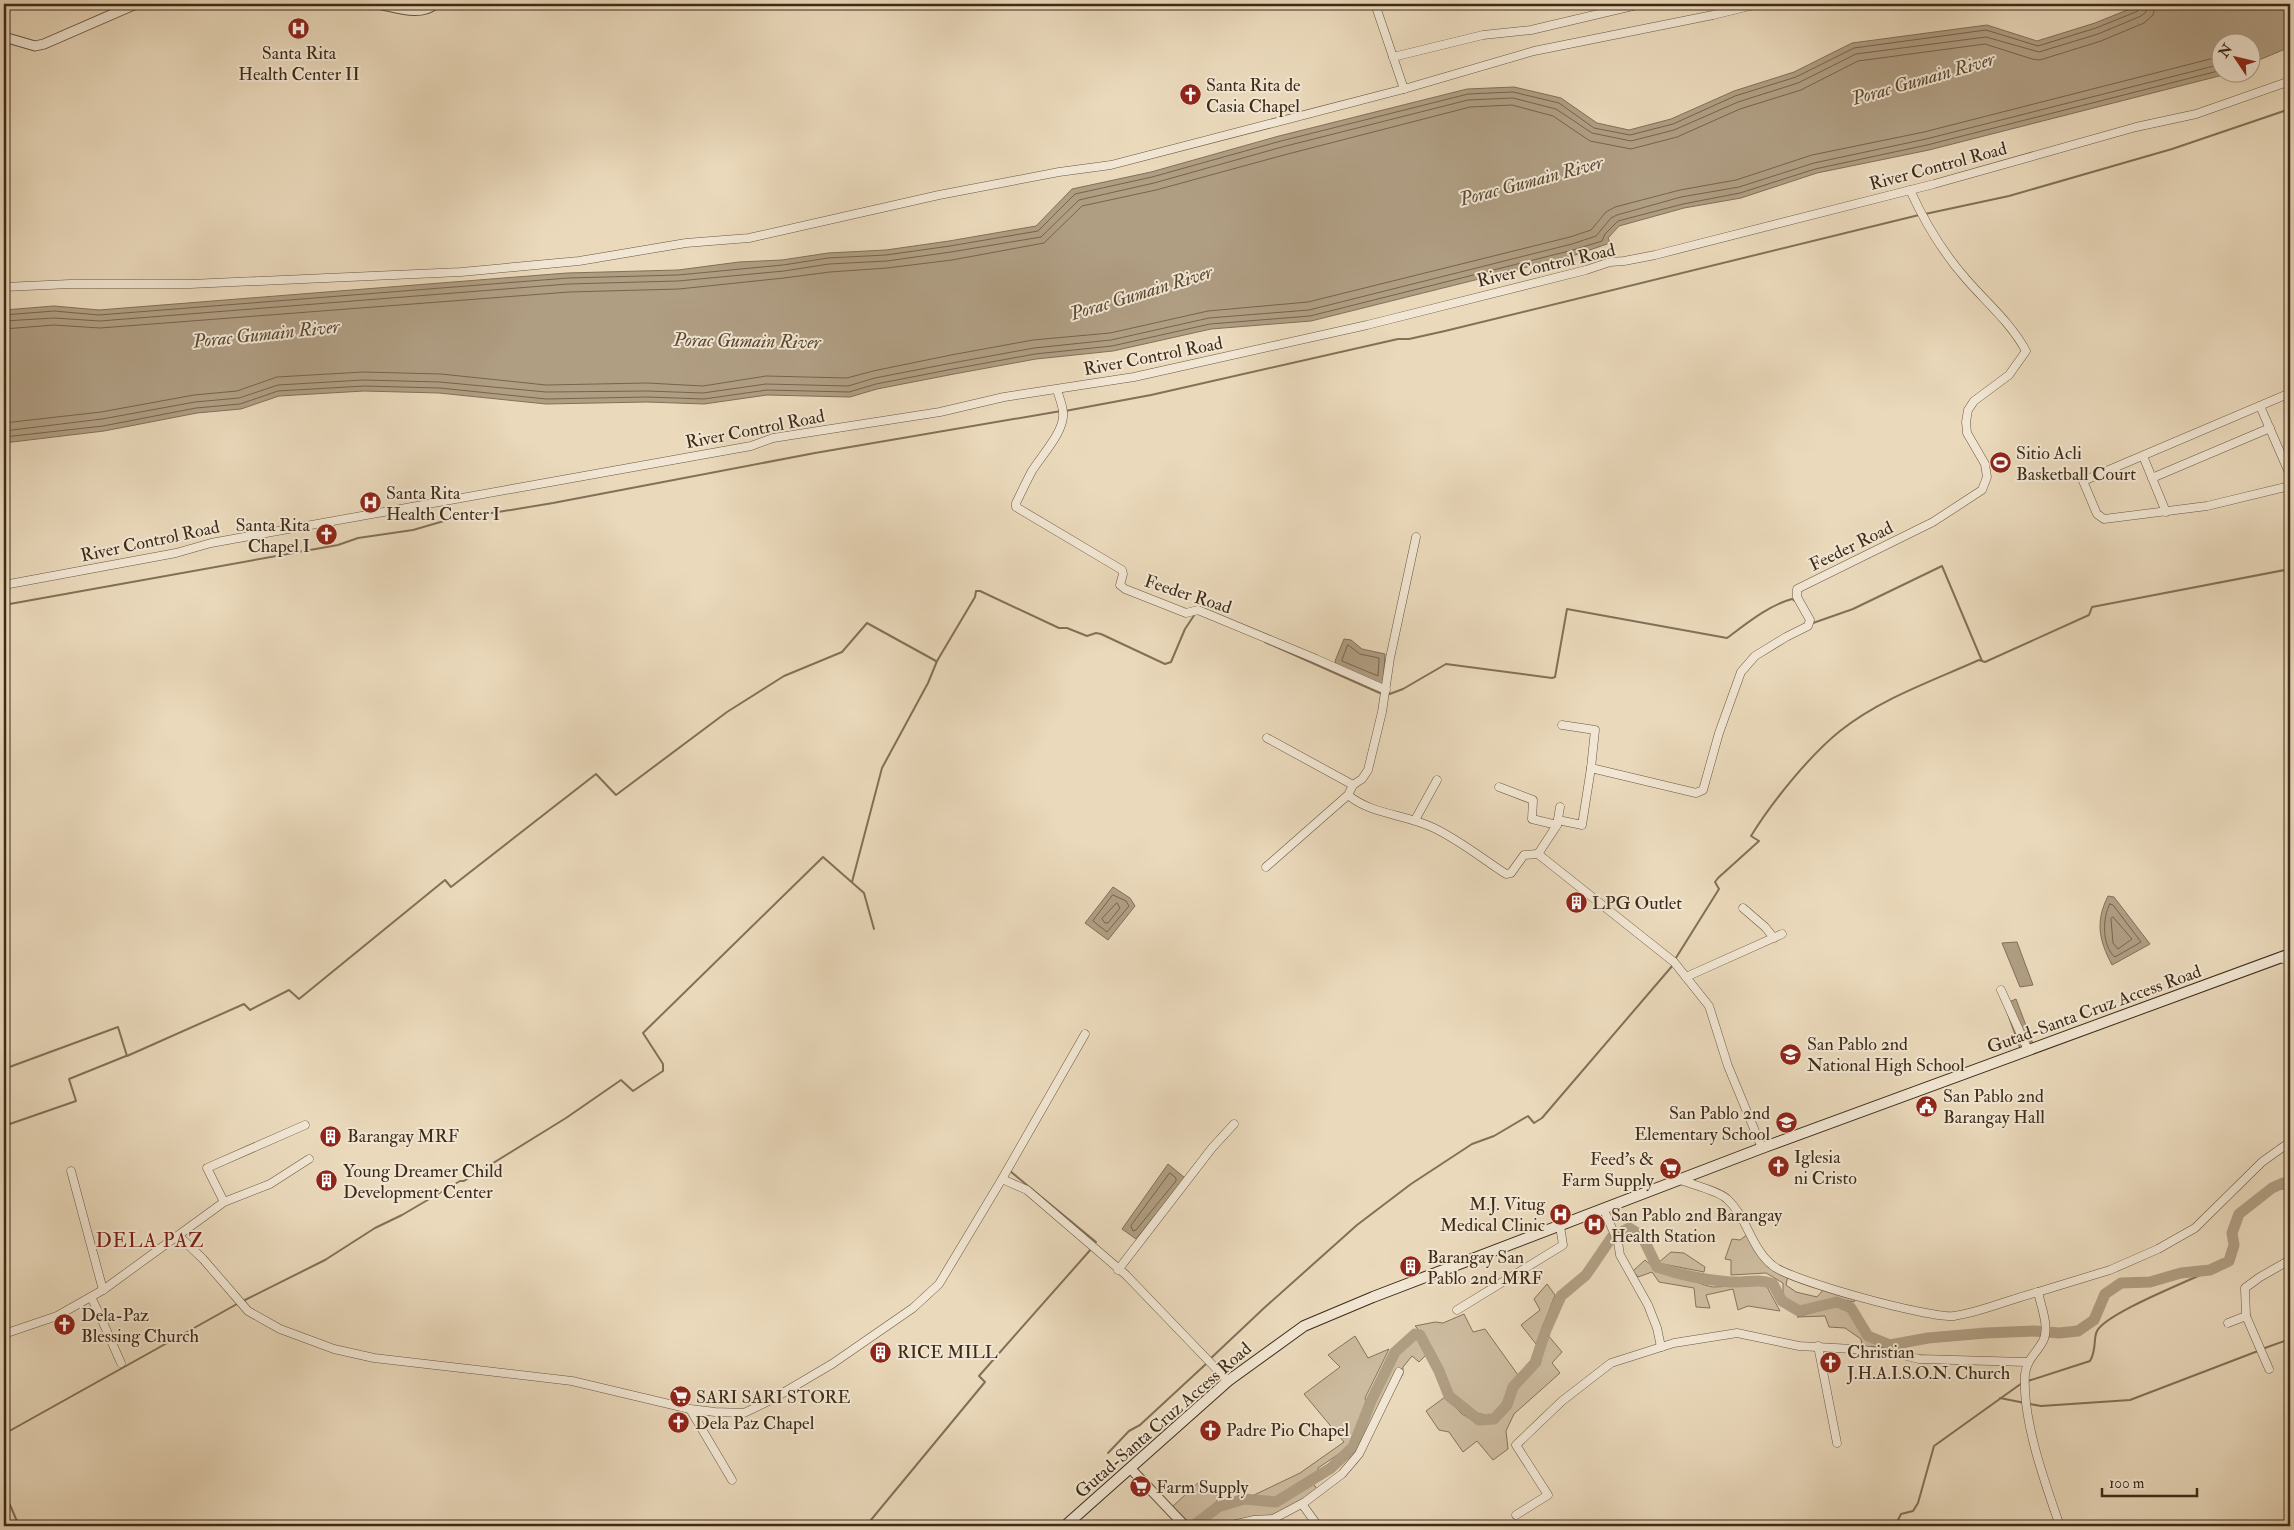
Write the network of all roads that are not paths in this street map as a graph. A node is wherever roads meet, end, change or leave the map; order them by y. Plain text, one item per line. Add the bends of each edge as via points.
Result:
1 (136, 4) edge
2 (378, 4) edge
3 (435, 4) edge
4 (1375, 4) edge
5 (1641, 4) edge
6 (1758, 4) edge
7 (4, 37) edge
8 (1393, 57) junction
9 (2290, 82) edge
10 (1404, 89) junction
11 (1910, 190) junction
12 (4, 287) edge
13 (1057, 390) junction
14 (2290, 393) edge
15 (2260, 406) junction
16 (2270, 428) junction
17 (2143, 456) junction
18 (2290, 475) edge
19 (2152, 478) junction
20 (2290, 486) edge
21 (2166, 512) junction
22 (1416, 537) dead end
23 (4, 585) edge
24 (1385, 693) junction
25 (1562, 726) dead end
26 (1267, 738) dead end
27 (1591, 768) junction
28 (1437, 780) dead end
29 (1352, 785) junction
30 (1499, 787) dead end
31 (1348, 795) junction
32 (1560, 807) dead end
33 (1414, 820) junction
34 (1557, 823) junction
35 (1538, 854) junction
36 (1266, 867) dead end
37 (1743, 908) dead end
38 (1782, 934) dead end
39 (1774, 938) junction
40 (2285, 956) edge
41 (2290, 967) edge
42 (1686, 977) junction
43 (2001, 990) dead end
44 (1085, 1034) dead end
45 (2028, 1050) junction
46 (1234, 1124) dead end
47 (305, 1126) dead end
48 (2290, 1142) edge
49 (1762, 1148) junction
50 (309, 1159) dead end
51 (70, 1172) dead end
52 (1002, 1179) junction
53 (1682, 1180) junction
54 (224, 1202) junction
55 (1604, 1210) junction
56 (1560, 1226) junction
57 (179, 1236) junction
58 (2290, 1260) edge
59 (1119, 1270) junction
60 (103, 1290) junction
61 (2038, 1292) junction
62 (91, 1297) junction
63 (1457, 1310) dead end
64 (2246, 1316) junction
65 (2228, 1323) dead end
66 (4, 1334) edge
67 (1818, 1346) junction
68 (1661, 1347) junction
69 (2027, 1362) junction
70 (121, 1363) dead end
71 (2269, 1369) dead end
72 (1399, 1372) dead end
73 (1228, 1381) junction
74 (690, 1409) junction
75 (1837, 1443) dead end
76 (1130, 1468) junction
77 (732, 1480) dead end
78 (1302, 1504) junction
79 (1516, 1515) dead end
80 (1065, 1526) edge
81 (1184, 1526) edge
82 (1228, 1526) edge
83 (1318, 1526) edge
84 (2060, 1526) edge

1 - 7 street via 44,44 34,46
2 - 3 street via 414,10 426,10
4 - 8 street
5 - 8 street via 1530,30 1483,35
6 - 10 street via 1534,51
8 - 10 street
9 - 11 street, River Control Road via 2196,114 2136,127
10 - 12 street via 1111,165 939,195 749,238 686,243 579,261 461,272 190,284
11 - 13 street, River Control Road via 1655,255 1610,262 1367,325 1134,377
11 - 27 street, Feeder Road via 1925,223 1944,252 2006,322 2026,351 2009,375 1974,401 1968,410 1968,433 1985,464 1987,477 1982,490 1933,522 1797,590 1797,597 1810,620 1808,626 1755,656 1741,672 1703,790 1696,793
13 - 23 street, River Control Road via 773,438 751,446 211,543 176,554
13 - 24 street, Feeder Road via 1064,414 1060,426 1030,474 1016,507 1122,570 1120,586 1125,589 1186,613 1198,610 1316,659
14 - 15 street
15 - 16 street
15 - 17 street
16 - 18 street
16 - 19 street
17 - 19 street
17 - 21 street via 2084,481 2097,514 2104,519
19 - 21 street
20 - 21 street via 2207,506
22 - 24 street
24 - 29 street via 1366,775
25 - 27 street via 1594,730
26 - 29 street
27 - 34 street via 1582,825
28 - 33 street
29 - 31 street
30 - 34 street via 1533,800 1532,819
31 - 33 street via 1390,815
31 - 36 street
32 - 34 street
33 - 35 street via 1435,828 1506,874 1511,873 1524,855
34 - 35 street
35 - 42 street via 1674,962
37 - 39 street
38 - 39 street
39 - 42 street
40 - 41 street
40 - 45 main road, Gutad-Santa Cruz Access Road
42 - 49 street via 1709,1006 1728,1066
43 - 45 street
44 - 52 street
45 - 49 main road, Gutad-Santa Cruz Access Road
46 - 59 street
47 - 54 street via 207,1168
48 - 61 street via 2262,1162 2195,1228 2110,1270
49 - 53 main road, Gutad-Santa Cruz Access Road
50 - 54 street via 270,1184
51 - 60 street
52 - 59 street via 1027,1190
52 - 74 street via 939,1284 913,1308 832,1364 744,1413
53 - 55 main road, Gutad-Santa Cruz Access Road
53 - 61 street via 1726,1198 1771,1265 1800,1278 1933,1315 1968,1313
54 - 57 street
55 - 56 main road, Gutad-Santa Cruz Access Road
55 - 68 street via 1620,1255 1648,1305
56 - 63 street via 1563,1245
56 - 73 main road, Gutad-Santa Cruz Access Road via 1304,1326
57 - 60 street
57 - 74 street via 203,1258 248,1311 307,1340 374,1358 572,1381
58 - 64 street via 2245,1288
59 - 73 street
60 - 62 street
61 - 69 street via 2045,1326 2044,1338
62 - 66 street via 56,1316
62 - 70 street
64 - 65 street
64 - 71 street
67 - 68 street via 1800,1346 1737,1333
67 - 69 street via 1919,1359
67 - 75 street
68 - 79 street via 1611,1363 1562,1401 1516,1445 1548,1495
69 - 84 street via 2029,1419 2044,1481
72 - 78 street via 1355,1461
73 - 76 main road, Gutad-Santa Cruz Access Road
74 - 77 street
76 - 80 main road, Gutad-Santa Cruz Access Road
76 - 81 street
78 - 82 street via 1273,1519
78 - 83 street

